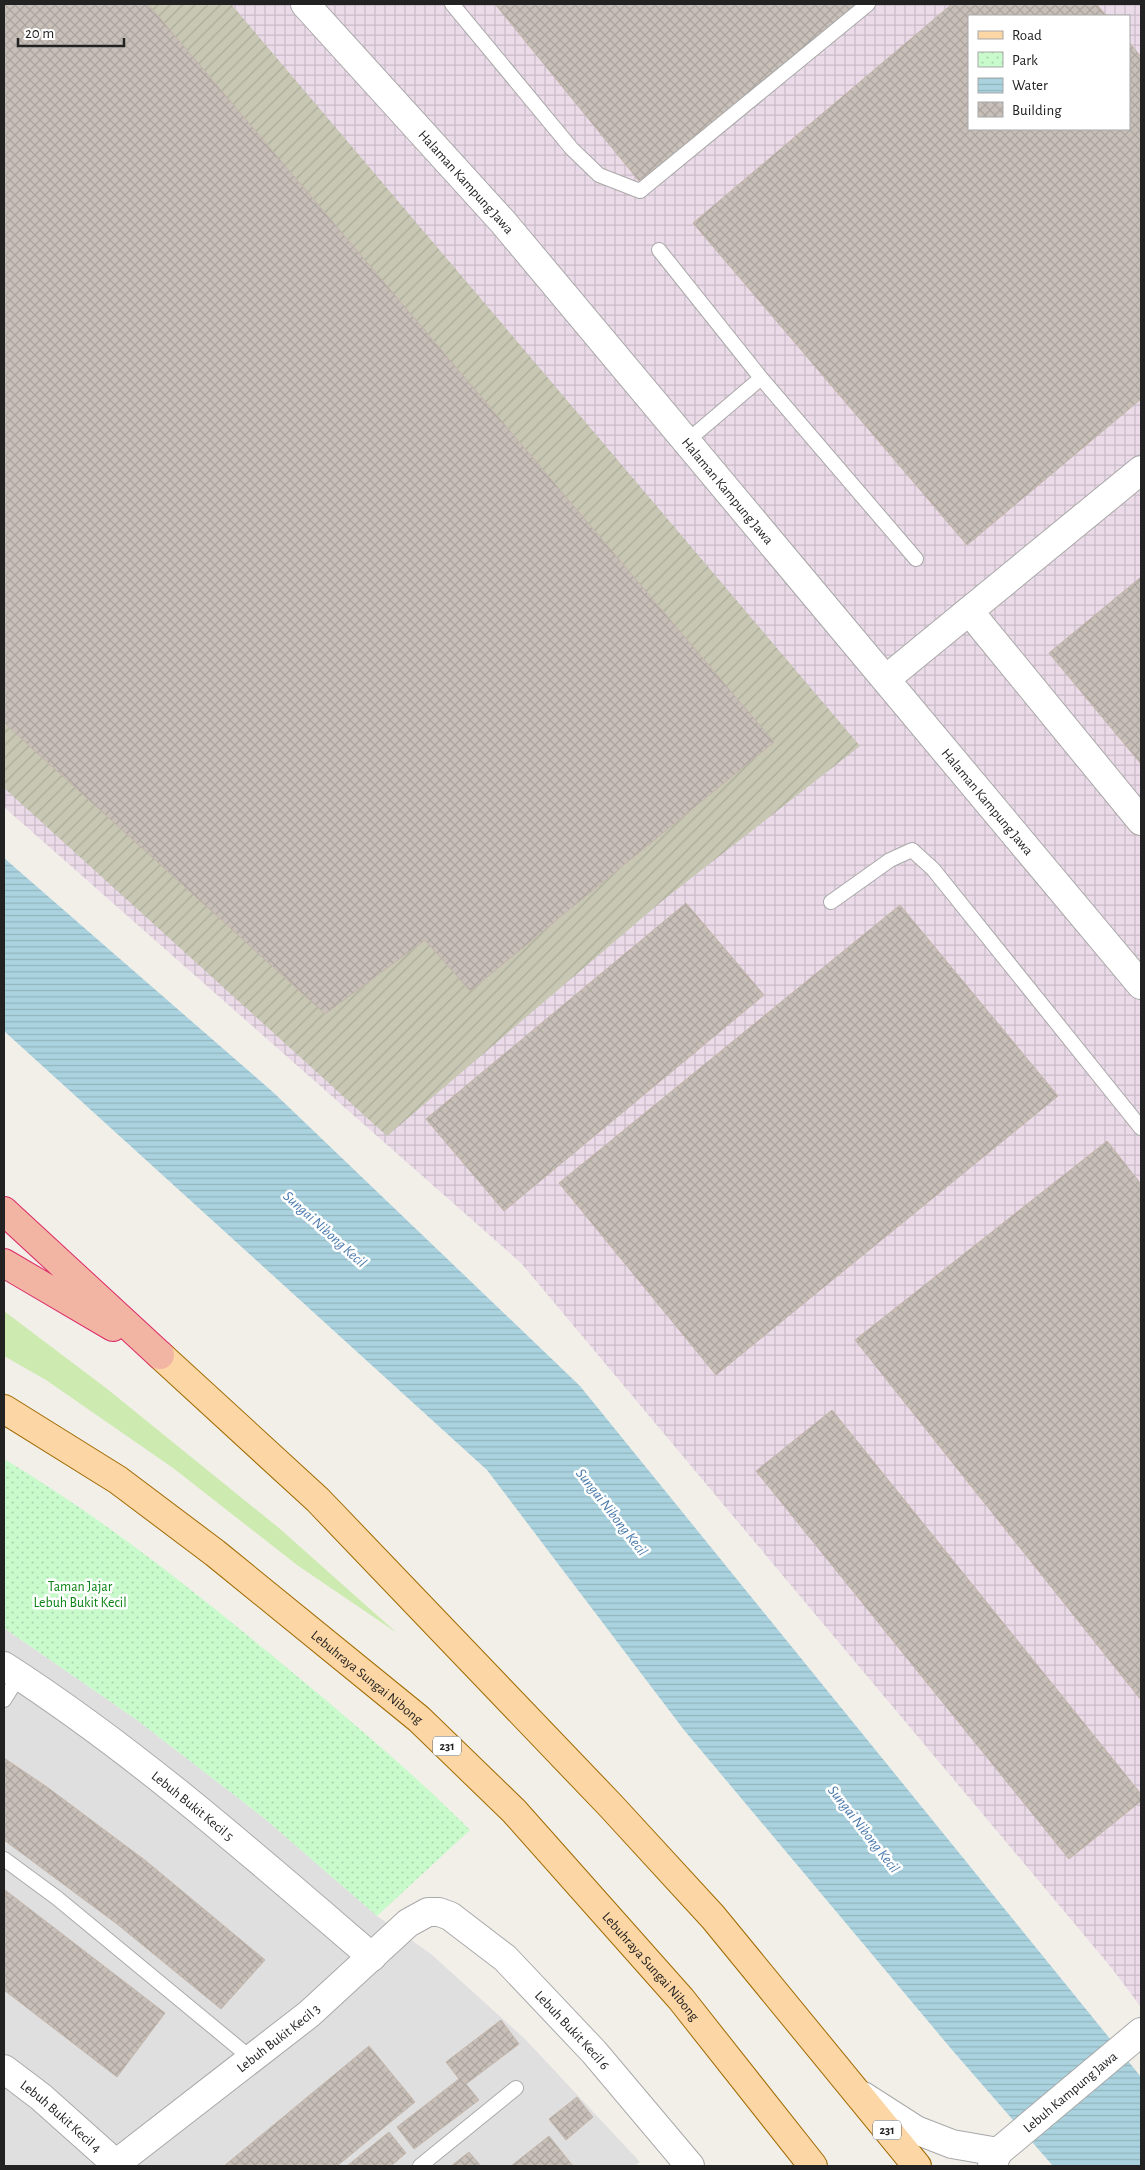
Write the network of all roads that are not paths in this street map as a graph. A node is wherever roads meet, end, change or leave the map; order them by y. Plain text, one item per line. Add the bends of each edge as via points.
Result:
1 (305, 4) edge
2 (452, 4) edge
3 (868, 4) edge
4 (660, 250) dead end
5 (761, 378) junction
6 (687, 441) junction
7 (1141, 470) edge
8 (916, 559) dead end
9 (969, 611) junction
10 (886, 678) junction
11 (1141, 821) edge
12 (831, 902) dead end
13 (1141, 985) edge
14 (1141, 1128) edge
15 (4, 1211) edge
16 (4, 1263) edge
17 (160, 1355) junction
18 (4, 1409) edge
19 (11, 1671) edge
20 (4, 1700) edge
21 (5, 1862) edge
22 (439, 1912) joint
23 (372, 1957) junction
24 (1137, 2036) edge
25 (252, 2058) junction
26 (4, 2069) edge
27 (516, 2088) dead end
28 (857, 2093) junction
29 (1001, 2152) edge
30 (115, 2165) edge
31 (420, 2166) edge
32 (690, 2166) edge
33 (813, 2166) edge
34 (917, 2166) edge

1 - 6 street, Halaman Kampung Jawa via 504,222
2 - 3 lane via 572,149 599,175 640,191
4 - 5 lane
5 - 6 lane
5 - 8 lane
6 - 10 street, Halaman Kampung Jawa
7 - 9 street
9 - 10 street
9 - 11 street
10 - 13 street, Halaman Kampung Jawa
12 - 14 lane via 890,860 912,850 934,869
15 - 17 highway
16 - 17 highway
17 - 28 main road, 231 via 318,1500 611,1806 713,1917
18 - 33 main road, Lebuhraya Sungai Nibong / 231 via 118,1480 216,1553 419,1719 514,1811 674,1992
19 - 20 lane
19 - 23 street, Lebuh Bukit Kecil 5 via 72,1710 185,1797
21 - 25 lane via 57,1898
22 - 23 street, Lebuh Bukit Kecil 3 via 428,1912 408,1923
22 - 32 street, Lebuh Bukit Kecil 6 via 450,1916 506,1958 594,2052
23 - 25 street, Lebuh Bukit Kecil 3 via 310,2014
24 - 29 street, Lebuh Kampung Jawa
25 - 30 street, Lebuh Bukit Kecil 3
26 - 30 street, Lebuh Bukit Kecil 4 via 41,2097
27 - 31 lane
28 - 29 street, Lebuh Kampung Jawa via 916,2130 952,2144
28 - 34 main road, 231

